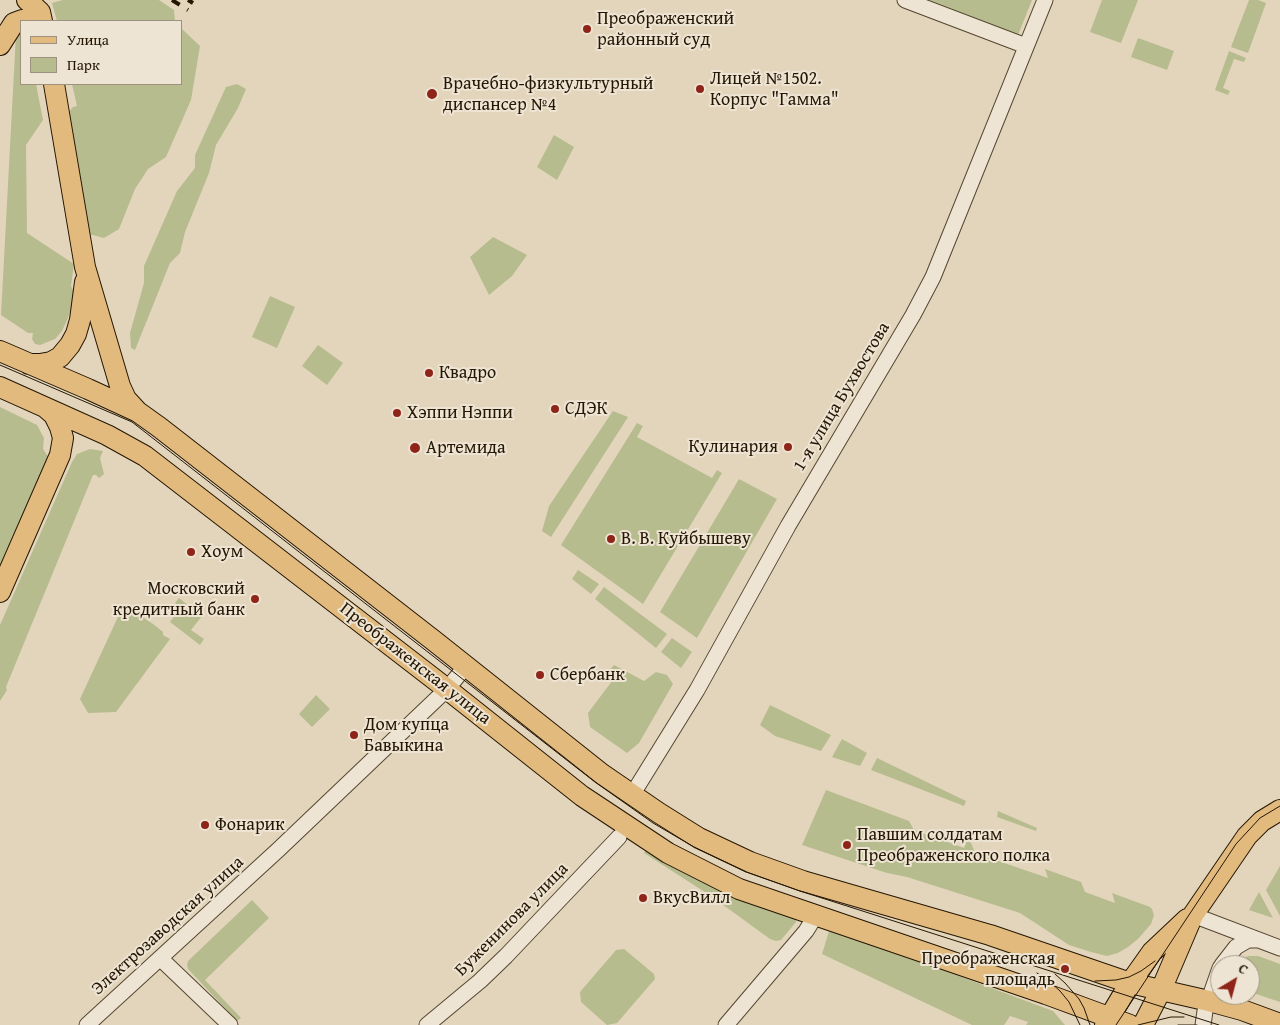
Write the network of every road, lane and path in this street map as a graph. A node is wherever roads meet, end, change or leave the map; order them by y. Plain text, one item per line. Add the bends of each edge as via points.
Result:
1 (905, 0) edge
2 (1045, 0) edge
3 (35, 11) edge
4 (22, 20) edge
5 (20, 21) edge
6 (0, 44) edge
7 (1026, 46) junction
8 (54, 85) edge
9 (85, 268) junction
10 (0, 351) edge
11 (26, 364) junction
12 (0, 387) edge
13 (44, 407) junction
14 (138, 412) junction
15 (107, 435) junction
16 (60, 455) junction
17 (0, 592) edge
18 (466, 666) junction
19 (447, 689) junction
20 (632, 795) junction
21 (585, 798) junction
22 (1280, 810) edge
23 (619, 838) joint
24 (1193, 914) junction
25 (816, 915) junction
26 (1256, 940) junction
27 (1280, 948) edge
28 (1230, 955) edge
29 (161, 959) junction
30 (1130, 983) junction
31 (1161, 990) junction
32 (1210, 998) edge
33 (1209, 1001) junction
34 (1108, 1021) edge
35 (1280, 1024) edge
36 (87, 1025) edge
37 (230, 1025) edge
38 (427, 1025) edge
39 (726, 1025) edge
40 (1130, 1025) edge
41 (1143, 1025) edge
42 (1203, 1025) edge

1 - 7 street
2 - 7 street, 1-я улица Бухвостова
3 - 4 main road
5 - 6 main road via 14,23
7 - 20 street, 1-я улица Бухвостова via 933,277 697,690
8 - 9 main road
9 - 11 main road via 80,320 70,345 60,357 50,362
9 - 14 main road via 120,386
10 - 11 main road, Преображенская улица
11 - 14 main road, Преображенская улица
12 - 13 main road, Преображенская улица
13 - 15 main road, Преображенская улица
13 - 16 main road via 54,415 60,427 63,438
14 - 18 main road, Преображенская улица
15 - 16 main road via 80,437
15 - 19 main road, Преображенская улица via 145,456
16 - 17 main road
18 - 19 street, Электрозаводская улица
18 - 20 main road, Преображенская улица
19 - 21 main road, Преображенская улица
19 - 29 street, Электрозаводская улица
20 - 30 main road, Преображенская улица via 699,838 750,862 803,881 990,935
21 - 23 main road via 589,808
21 - 25 main road, Преображенская улица via 668,853 719,880
22 - 24 main road via 1247,836
23 - 38 street, Буженинова улица via 506,956
24 - 26 street
24 - 30 main road via 1152,952
24 - 31 main road
25 - 34 main road via 1046,994
25 - 39 street via 783,960
26 - 27 street
26 - 28 street via 1248,940
29 - 36 street, Электрозаводская улица
29 - 37 street
30 - 31 main road
30 - 34 main road
31 - 33 main road
31 - 41 main road
32 - 33 street
33 - 35 main road
33 - 42 street
34 - 40 main road

